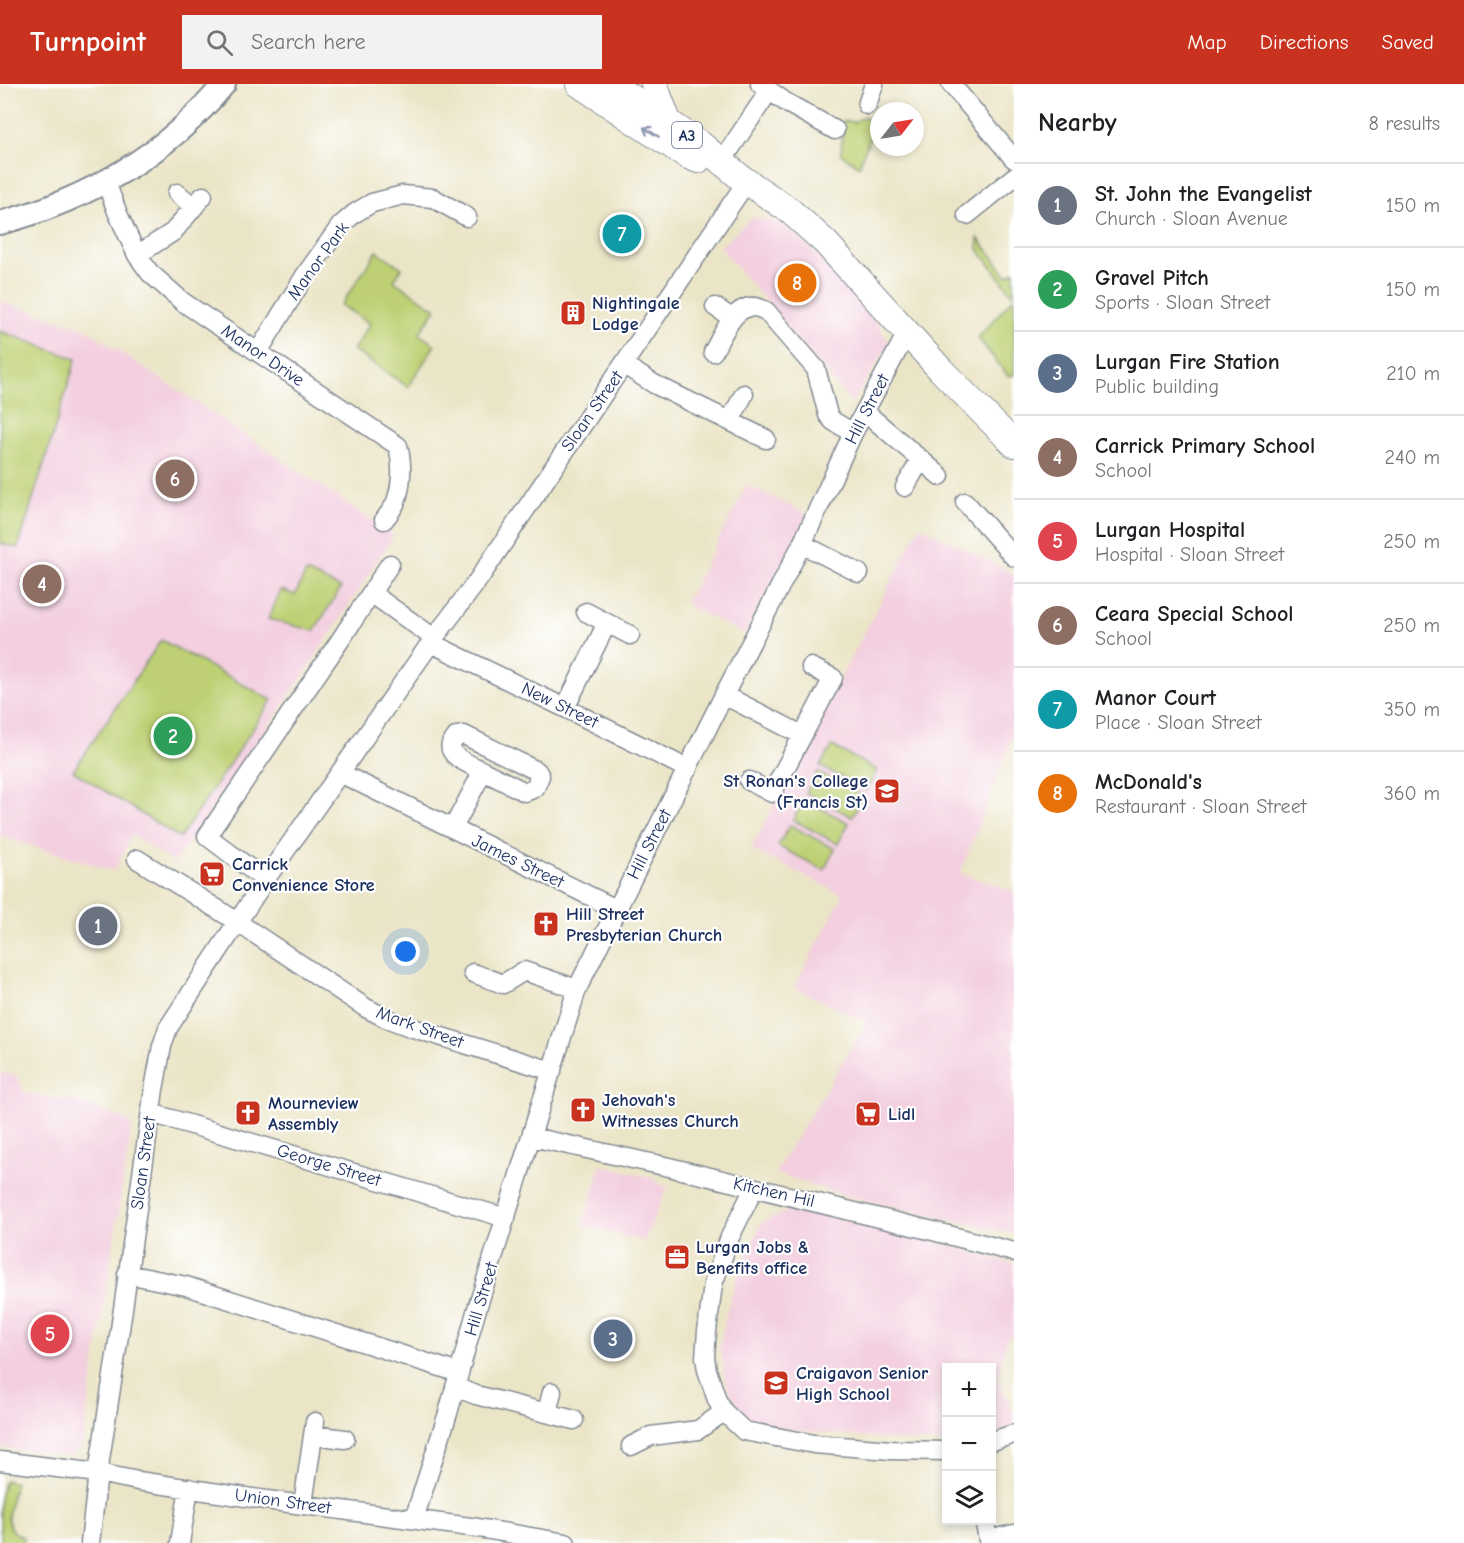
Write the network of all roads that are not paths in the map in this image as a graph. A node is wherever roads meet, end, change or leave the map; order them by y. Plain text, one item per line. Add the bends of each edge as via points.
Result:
1 (224, 84) edge
2 (579, 84) edge
3 (608, 84) edge
4 (654, 84) edge
5 (874, 84) edge
6 (951, 84) edge
7 (765, 88) edge
8 (629, 98) edge
9 (867, 105) dead end
10 (668, 121) junction
11 (832, 124) dead end
12 (1014, 159) edge
13 (736, 173) junction
14 (1014, 177) edge
15 (106, 182) junction
16 (177, 193) dead end
17 (968, 215) dead end
18 (467, 217) dead end
19 (0, 223) edge
20 (137, 255) junction
21 (715, 307) dead end
22 (732, 318) junction
23 (906, 333) junction
24 (258, 351) junction
25 (712, 352) dead end
26 (624, 365) junction
27 (744, 394) dead end
28 (865, 412) junction
29 (730, 421) junction
30 (853, 433) junction
31 (766, 439) dead end
32 (1014, 444) edge
33 (921, 459) junction
34 (940, 476) dead end
35 (905, 487) dead end
36 (965, 502) dead end
37 (384, 520) dead end
38 (802, 544) junction
39 (1014, 557) edge
40 (390, 564) dead end
41 (859, 573) dead end
42 (371, 593) junction
43 (586, 612) dead end
44 (607, 623) junction
45 (630, 635) dead end
46 (432, 640) junction
47 (811, 667) dead end
48 (724, 695) junction
49 (565, 708) junction
50 (802, 735) junction
51 (688, 769) junction
52 (483, 771) dead end
53 (340, 773) junction
54 (749, 781) dead end
55 (453, 828) junction
56 (137, 859) dead end
57 (265, 880) junction
58 (616, 909) junction
59 (238, 923) junction
60 (473, 973) dead end
61 (578, 989) junction
62 (552, 1071) junction
63 (151, 1113) junction
64 (532, 1137) junction
65 (754, 1188) junction
66 (507, 1218) junction
67 (1014, 1252) edge
68 (127, 1274) junction
69 (457, 1380) junction
70 (552, 1392) dead end
71 (723, 1411) junction
72 (547, 1412) junction
73 (574, 1420) dead end
74 (1014, 1434) edge
75 (345, 1439) dead end
76 (996, 1441) edge
77 (631, 1446) dead end
78 (942, 1451) edge
79 (0, 1461) edge
80 (98, 1473) junction
81 (189, 1488) junction
82 (303, 1504) junction
83 (414, 1519) junction
84 (985, 1525) edge
85 (1014, 1534) edge
86 (988, 1542) edge
87 (90, 1543) edge
88 (180, 1543) edge
89 (566, 1543) edge

1 - 15 main road via 181,130
2 - 8 highway, A3
3 - 8 highway, A3
4 - 10 highway
5 - 9 street
6 - 12 street
7 - 11 street
7 - 13 street, Sloan Street
8 - 10 highway, A3
13 -> 8 highway, A3 via 688,156
10 - 13 highway, A3
13 - 23 highway, A3 via 789,210 825,242
13 - 26 street, Sloan Street
14 - 17 street
15 - 19 main road via 57,205
15 - 20 street, Manor Drive
16 - 20 street via 199,202 173,231
18 - 24 street, Manor Park via 433,198 404,195 372,203 355,213 341,225 306,274
20 - 24 street, Manor Drive via 150,273 183,302
21 - 22 street
22 - 25 street
22 - 30 street via 750,306 766,311 816,369 828,415
23 - 28 street, Hill Street
23 - 32 highway, A3
24 - 37 street, Manor Drive via 398,446 402,474 395,503
26 - 29 street
26 - 46 street, Sloan Street via 476,583
27 - 29 street
28 - 30 street, Hill Street
28 - 33 street
29 - 31 street
30 - 38 street, Hill Street
33 - 34 street
33 - 35 street
36 - 39 street
38 - 41 street
38 - 48 street, Hill Street
40 - 42 street
42 - 46 street
42 - 57 street via 207,836
43 - 44 street
44 - 45 street
44 - 49 street
46 - 49 street, New Street
46 - 53 street, Sloan Street
47 - 50 street via 833,678
48 - 50 street
48 - 51 street, Hill Street
49 - 51 street, New Street
50 - 54 street via 772,793
51 - 58 street, Hill Street
52 - 55 street, James Street
53 - 55 street, James Street
53 - 57 street, Sloan Street
55 - 58 street, James Street
56 - 59 street, Mark Street
57 - 59 street, Sloan Street
58 - 61 street, Hill Street
59 - 62 street, Mark Street via 386,1018
59 - 63 street, Sloan Street via 168,1028
60 - 61 street via 503,984 524,970
61 - 62 street, Hill Street
62 - 64 street, Hill Street
63 - 66 street, George Street
63 - 68 street, Sloan Street
64 - 65 street, Kitchen Hil
64 - 66 street, Hill Street
65 - 67 street, Kitchen Hil
65 - 71 street via 713,1284 705,1357
66 - 69 street, Hill Street
68 - 69 street via 186,1286
68 - 80 street, Sloan Street
69 - 72 street via 476,1395
69 - 83 street, Hill Street
70 - 72 street
71 - 77 street via 698,1430 651,1436
71 - 78 street via 744,1431 814,1444
72 - 73 street
74 - 76 street
75 - 82 street via 314,1428
79 - 80 street, Union Street
80 - 81 street, Union Street
80 - 87 street, Sloan Street
81 - 82 street, Union Street
81 - 88 street
82 - 83 street, Union Street
83 - 89 street, Union Street
84 - 86 street
85 - 86 street

